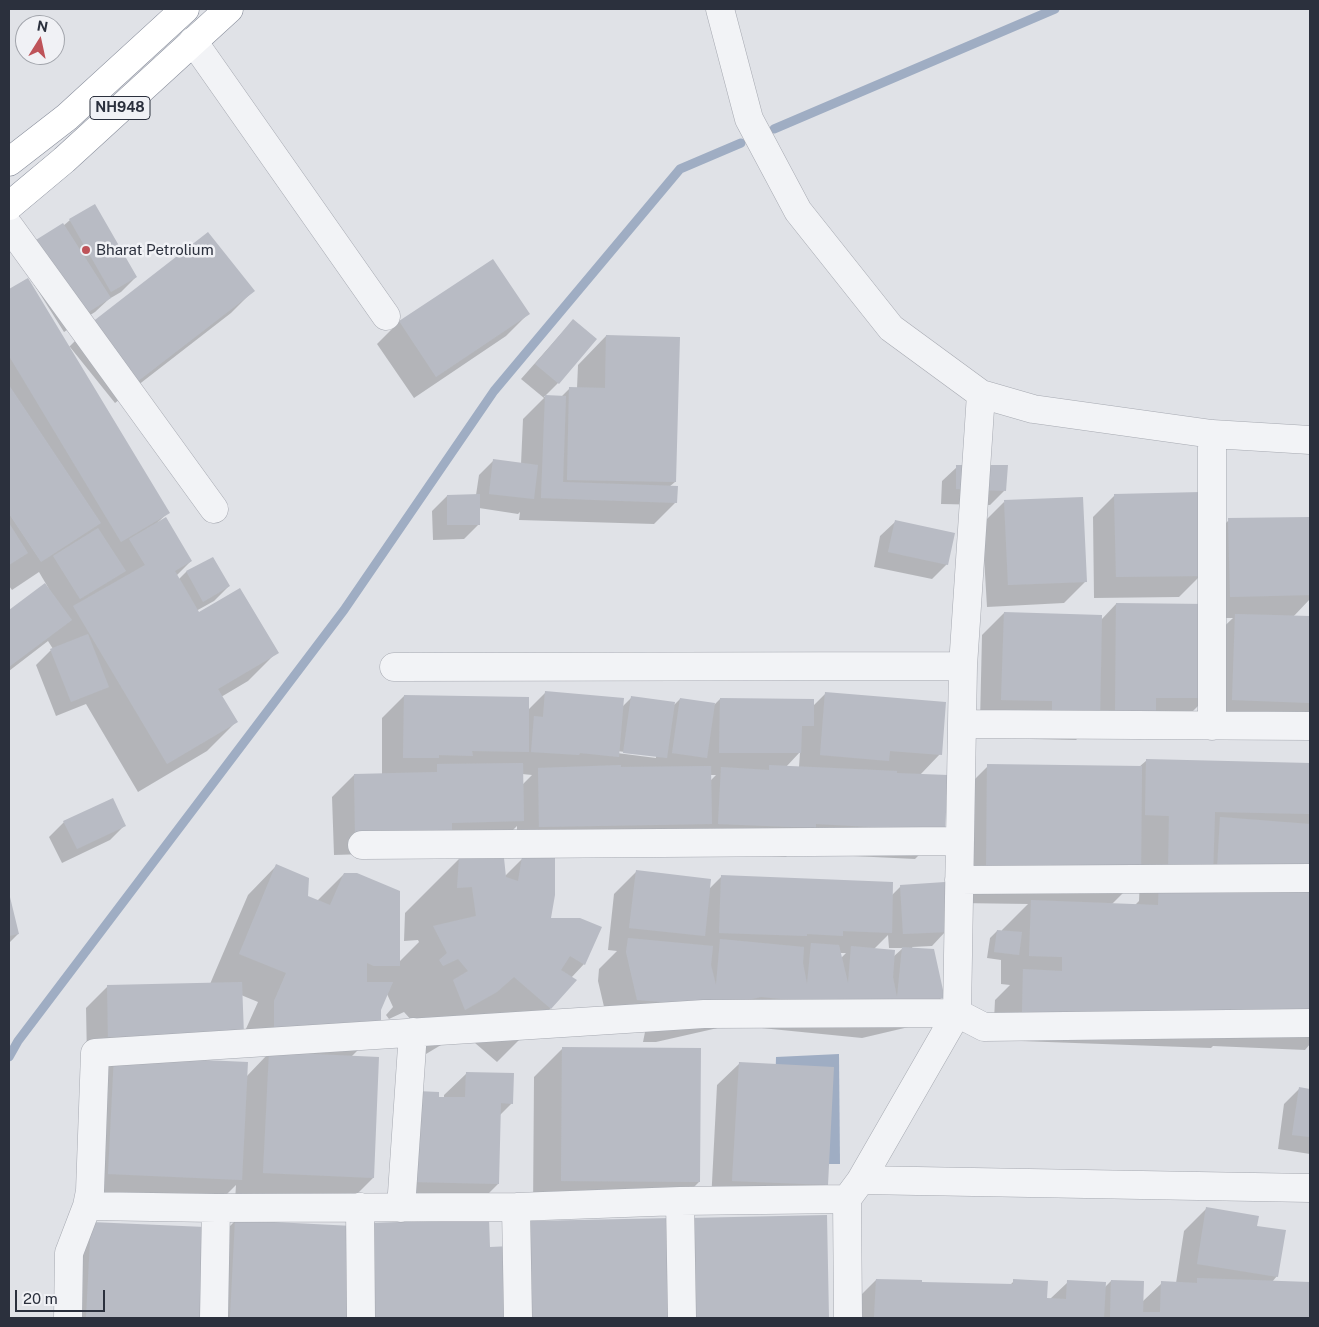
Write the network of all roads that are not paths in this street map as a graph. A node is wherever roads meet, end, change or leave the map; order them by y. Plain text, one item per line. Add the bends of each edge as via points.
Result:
1 (185, 9) edge
2 (230, 9) edge
3 (720, 9) edge
4 (193, 41) junction
5 (9, 162) edge
6 (9, 206) edge
7 (9, 226) edge
8 (386, 316) dead end
9 (981, 394) junction
10 (1212, 434) junction
11 (1310, 440) edge
12 (214, 510) dead end
13 (963, 666) junction
14 (394, 667) dead end
15 (962, 724) junction
16 (1212, 726) junction
17 (1310, 726) edge
18 (960, 841) junction
19 (362, 845) dead end
20 (1310, 878) edge
21 (959, 880) junction
22 (957, 1013) junction
23 (1310, 1023) edge
24 (414, 1032) junction
25 (1310, 1188) edge
26 (854, 1190) junction
27 (680, 1201) junction
28 (87, 1206) junction
29 (516, 1207) junction
30 (216, 1208) junction
31 (360, 1208) junction
32 (401, 1208) junction
33 (68, 1318) edge
34 (214, 1318) edge
35 (361, 1318) edge
36 (518, 1318) edge
37 (682, 1318) edge
38 (848, 1318) edge

1 - 5 highway, NH948 via 67,117
2 - 4 highway, NH948
3 - 9 street via 749,119 798,211 891,328
4 - 6 highway, NH948
4 - 8 street
7 - 12 street
9 - 10 street via 1033,410
9 - 13 street
10 - 11 street
10 - 16 street
13 - 14 street
13 - 15 street
15 - 16 street
15 - 18 street
16 - 17 street
18 - 19 street
18 - 21 street
20 - 21 street
21 - 22 street
22 - 23 street via 984,1027
22 - 24 street via 704,1014
22 - 26 street
24 - 28 street via 95,1053
24 - 32 street
25 - 26 street
26 - 27 street
26 - 38 street
27 - 29 street
27 - 37 street
28 - 30 street
28 - 33 street via 70,1253
29 - 32 street
29 - 36 street
30 - 31 street
30 - 34 street
31 - 32 street
31 - 35 street

